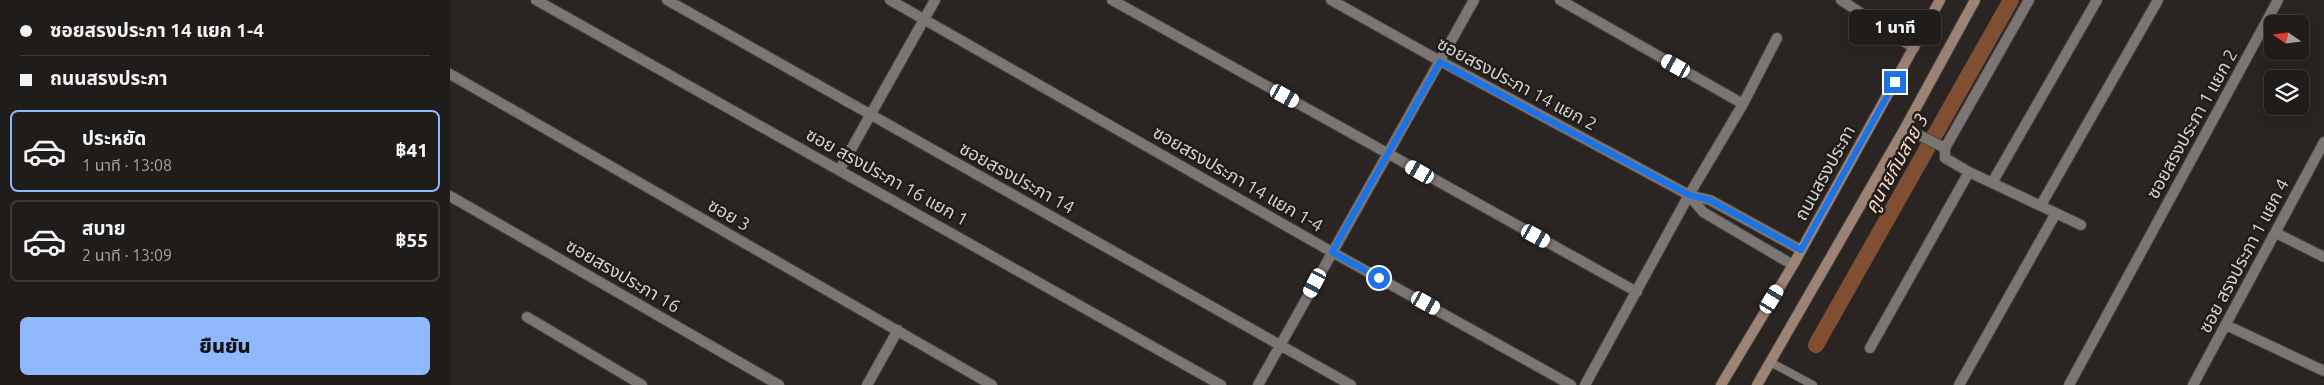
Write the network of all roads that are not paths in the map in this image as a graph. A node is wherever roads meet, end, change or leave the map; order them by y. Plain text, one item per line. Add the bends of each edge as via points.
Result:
1 (536, 0) edge
2 (668, 0) edge
3 (890, 0) edge
4 (935, 0) edge
5 (1112, 0) edge
6 (1331, 0) edge
7 (1474, 0) edge
8 (1560, 0) edge
9 (1840, 0) edge
10 (1940, 0) edge
11 (1975, 0) edge
12 (2029, 0) edge
13 (2097, 0) edge
14 (2158, 0) edge
15 (2278, 0) edge
16 (924, 19) junction
17 (1777, 38) dead end
18 (1914, 48) junction
19 (1440, 62) junction
20 (450, 74) edge
21 (1743, 104) junction
22 (871, 114) junction
23 (1906, 128) junction
24 (2324, 143) edge
25 (1945, 148) junction
26 (1388, 153) junction
27 (840, 169) junction
28 (1969, 172) junction
29 (1992, 183) junction
30 (1689, 195) junction
31 (450, 196) edge
32 (2041, 205) junction
33 (2056, 213) junction
34 (2081, 225) dead end
35 (2276, 233) junction
36 (1801, 250) junction
37 (1332, 252) junction
38 (2324, 257) edge
39 (1792, 265) junction
40 (1637, 292) junction
41 (526, 317) dead end
42 (2226, 325) junction
43 (898, 330) junction
44 (1281, 345) junction
45 (1870, 348) dead end
46 (1770, 362) junction
47 (2324, 371) edge
48 (642, 385) edge
49 (779, 385) edge
50 (867, 385) edge
51 (992, 385) edge
52 (1221, 385) edge
53 (1258, 385) edge
54 (1351, 385) edge
55 (1571, 385) edge
56 (1584, 385) edge
57 (1721, 385) edge
58 (1757, 385) edge
59 (1813, 385) edge
60 (1959, 385) edge
61 (2069, 385) edge
62 (2193, 385) edge

1 - 27 street, ซอย สรงประภา 16 แยก 1
2 - 22 street, ซอยสรงประภา 14
3 - 16 street, ซอยสรงประภา 14 แยก 1-4
4 - 16 street
5 - 26 street
6 - 19 street, ซอยสรงประภา 14 แยก 2
7 - 19 street
8 - 21 street
9 - 18 street
10 - 18 main road, ถนนสรงประภา
11 - 23 main road
12 - 25 street
13 - 29 street
14 - 32 street
15 - 61 street, ซอยสรงประภา 1 แยก 2
16 - 22 street
16 - 37 street, ซอยสรงประภา 14 แยก 1-4
17 - 21 street
18 - 36 main road, ถนนสรงประภา
19 - 26 street
19 - 30 street, ซอยสรงประภา 14 แยก 2
20 - 43 street, ซอย 3
21 - 30 street
22 - 27 street
22 - 44 street, ซอยสรงประภา 14
23 - 25 street
23 - 46 main road
24 - 35 street, ซอย สรงประภา 1 แยก 4
25 - 28 street via 1945,158
26 - 37 street
26 - 40 street
27 - 52 street, ซอย สรงประภา 16 แยก 1
28 - 29 street
28 - 45 street
29 - 32 street
30 - 36 street via 1710,200
30 - 39 street via 1703,212
30 - 40 street
31 - 49 street, ซอยสรงประภา 16
32 - 33 street
33 - 34 street
33 - 60 street
35 - 38 street
35 - 42 street, ซอย สรงประภา 1 แยก 4
36 - 39 main road, ถนนสรงประภา
37 - 44 street
37 - 55 street, ซอยสรงประภา 14 แยก 1-4
39 - 57 main road, ถนนสรงประภา
40 - 56 street
41 - 48 street
42 - 47 street
42 - 62 street, ซอย สรงประภา 1 แยก 4
43 - 50 street
43 - 51 street, ซอย 3
44 - 53 street
44 - 54 street, ซอยสรงประภา 14
46 - 58 main road
46 - 59 lane

